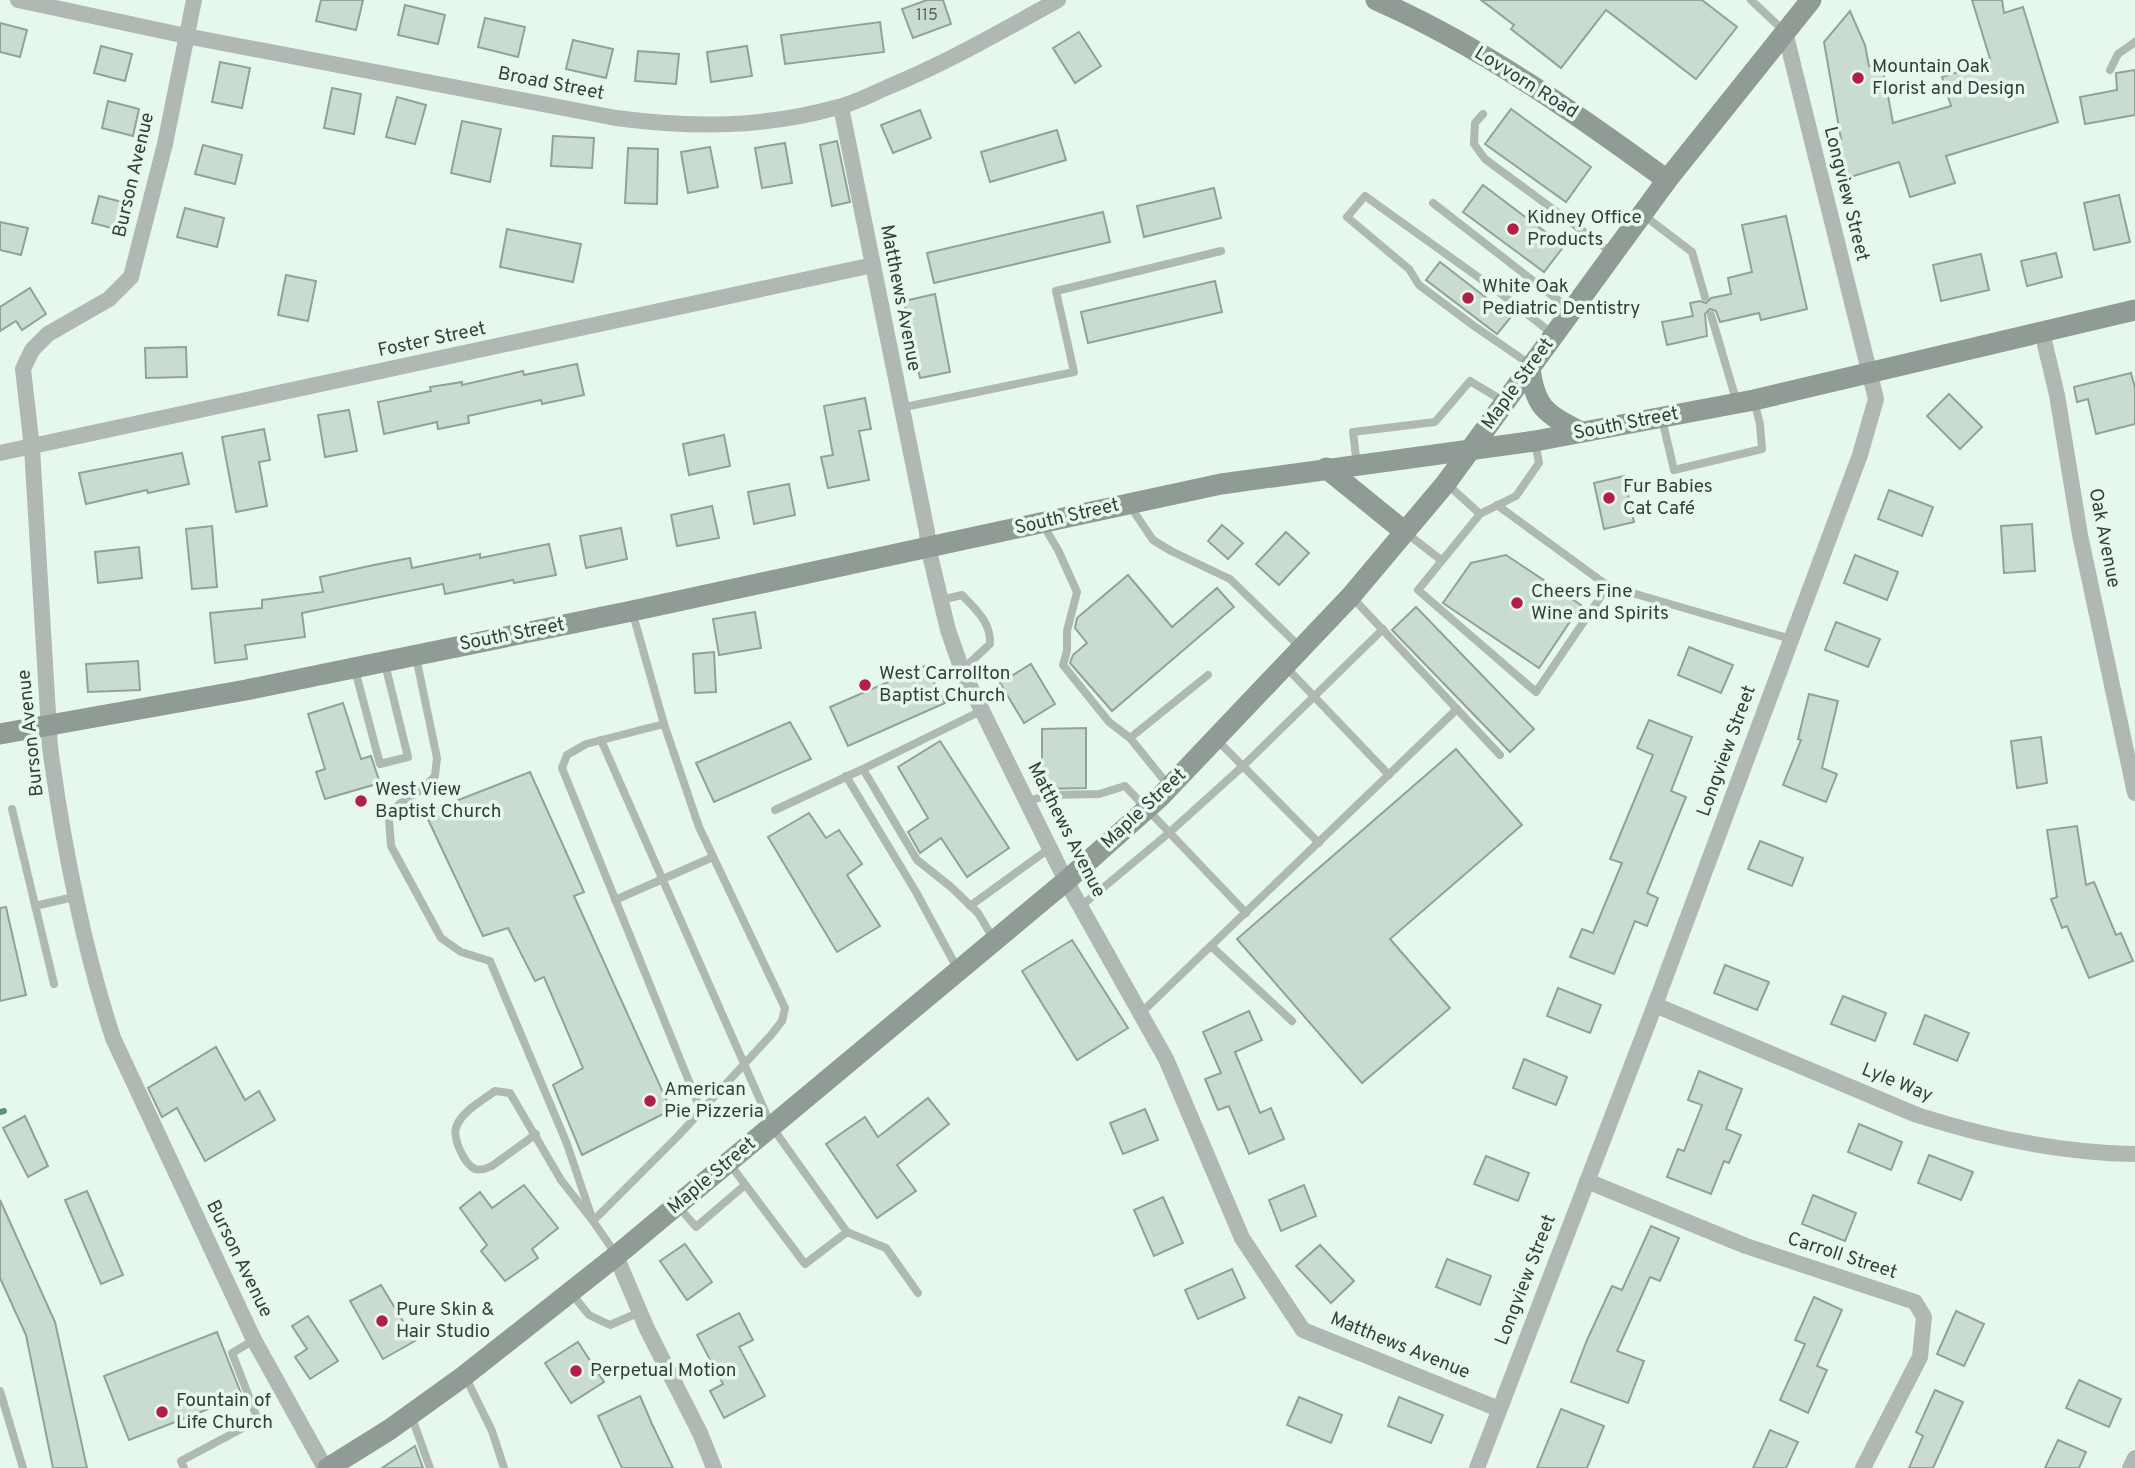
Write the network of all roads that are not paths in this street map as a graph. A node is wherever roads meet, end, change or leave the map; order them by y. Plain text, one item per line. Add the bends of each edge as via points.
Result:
1 (18, 0) edge
2 (194, 0) edge
3 (1058, 0) edge
4 (1376, 0) edge
5 (1751, 0) edge
6 (1811, 0) edge
7 (1785, 32) junction
8 (186, 36) junction
9 (2135, 42) edge
10 (2110, 70) dead end
11 (841, 107) junction
12 (1483, 114) dead end
13 (1667, 180) junction
14 (1433, 203) dead end
15 (1642, 214) junction
16 (1221, 251) dead end
17 (1613, 254) junction
18 (873, 265) junction
19 (1705, 297) dead end
20 (2135, 310) edge
21 (1572, 311) junction
22 (1711, 315) dead end
23 (2042, 332) junction
24 (1554, 335) junction
25 (1531, 366) junction
26 (1869, 372) junction
27 (1745, 401) junction
28 (1505, 402) junction
29 (900, 408) junction
30 (1661, 416) junction
31 (1581, 432) junction
32 (1535, 441) junction
33 (32, 448) junction
34 (1469, 451) junction
35 (0, 453) edge
36 (1357, 465) junction
37 (1325, 468) junction
38 (1446, 483) junction
39 (1128, 504) junction
40 (1497, 505) junction
41 (1480, 514) junction
42 (1042, 523) junction
43 (1405, 532) junction
44 (928, 547) junction
45 (1441, 560) junction
46 (1608, 586) junction
47 (1351, 596) junction
48 (941, 600) junction
49 (632, 611) junction
50 (1383, 629) junction
51 (1791, 639) junction
52 (1302, 649) junction
53 (416, 654) junction
54 (384, 661) junction
55 (1285, 666) junction
56 (354, 667) junction
57 (962, 670) junction
58 (1208, 675) dead end
59 (1314, 697) junction
60 (1457, 709) junction
61 (981, 711) junction
62 (664, 724) junction
63 (49, 725) junction
64 (0, 734) edge
65 (1130, 738) junction
66 (1216, 739) junction
67 (601, 740) junction
68 (1500, 755) dead end
69 (1243, 766) junction
70 (863, 769) junction
71 (1389, 775) junction
72 (846, 776) junction
73 (1170, 787) junction
74 (2135, 793) edge
75 (1028, 801) junction
76 (1148, 808) junction
77 (12, 809) dead end
78 (775, 810) dead end
79 (1170, 832) junction
80 (1319, 843) junction
81 (1050, 849) junction
82 (713, 857) junction
83 (662, 879) junction
84 (1066, 881) junction
85 (78, 896) junction
86 (615, 900) junction
87 (35, 906) junction
88 (970, 906) junction
89 (1080, 907) junction
90 (1245, 913) junction
91 (994, 941) junction
92 (1212, 946) junction
93 (959, 971) junction
94 (54, 984) dead end
95 (1655, 1006) junction
96 (1141, 1013) junction
97 (1292, 1021) dead end
98 (743, 1065) junction
99 (701, 1111) junction
100 (772, 1127) junction
101 (536, 1135) junction
102 (2135, 1154) edge
103 (728, 1163) junction
104 (1587, 1181) junction
105 (745, 1185) junction
106 (677, 1205) junction
107 (593, 1221) junction
108 (848, 1232) junction
109 (616, 1256) junction
110 (570, 1292) junction
111 (918, 1293) dead end
112 (640, 1312) junction
113 (254, 1340) junction
114 (464, 1376) junction
115 (0, 1391) edge
116 (1499, 1409) junction
117 (411, 1414) junction
118 (2135, 1458) edge
119 (23, 1468) edge
120 (184, 1468) edge
121 (327, 1468) edge
122 (430, 1468) edge
123 (504, 1468) edge
124 (714, 1468) edge
125 (1477, 1468) edge
126 (1863, 1468) edge
127 (2130, 1468) edge

1 - 8 street, Broad Street
2 - 8 street, Burson Avenue
3 - 11 street, Broad Street via 939,66
4 - 13 street, Lovvorn Road via 1475,50 1585,120
5 - 7 lane
6 - 7 street, Maple Street
7 - 13 street, Maple Street
7 - 26 street, Longview Street
8 - 11 street, Broad Street via 672,125 787,119
8 - 33 street, Burson Avenue via 165,144 131,276 109,299 48,334 32,350 23,369
9 - 10 lane via 2118,54
11 - 18 street, Matthews Avenue
12 - 17 lane via 1475,123 1474,144 1485,159
13 - 15 street, Maple Street
14 - 21 lane
15 - 17 street, Maple Street
15 - 19 lane via 1692,252
16 - 29 lane via 1056,291 1074,372
17 - 21 street, Maple Street
18 - 29 street, Matthews Avenue
18 - 33 street, Foster Street
20 - 23 street, South Street
21 - 24 street, Maple Street
22 - 27 lane
23 - 26 street, South Street
23 - 74 street, Oak Avenue
24 - 25 street, Maple Street
24 - 25 lane via 1365,196 1347,217 1409,269 1419,285
25 - 28 street, Maple Street
25 - 31 street via 1537,401 1543,409
26 - 27 street, South Street
26 - 51 street, Longview Street via 1876,399 1867,433
27 - 30 street, South Street
27 - 30 lane via 1760,424 1762,449 1674,470
28 - 34 street, Maple Street
28 - 36 lane via 1470,381 1435,422 1353,432
29 - 44 street, Matthews Avenue
30 - 31 street, South Street
31 - 32 street, South Street
32 - 34 street, South Street
32 - 40 lane via 1539,463 1516,496
33 - 35 street, Foster Street
33 - 63 street, Burson Avenue
34 - 36 street, South Street
34 - 38 street, Maple Street
36 - 37 street, South Street
37 - 39 street, South Street
37 - 43 street
38 - 41 lane
38 - 43 street, Maple Street
39 - 42 street, South Street
39 - 52 lane via 1153,540 1230,579
40 - 41 lane
40 - 46 lane
41 - 45 lane
42 - 44 street, South Street
42 - 65 lane via 1077,592 1063,665 1109,722
43 - 45 lane
43 - 47 street, Maple Street
44 - 48 street, Matthews Avenue
44 - 49 street, South Street
45 - 46 lane via 1418,590 1536,692
46 - 51 lane
47 - 50 lane
47 - 52 street, Maple Street
48 - 57 street, Matthews Avenue
48 - 57 lane via 962,595 990,633 990,644
49 - 53 street, South Street
49 - 62 lane
50 - 59 lane
50 - 60 lane
51 - 95 street, Longview Street
52 - 55 street, Maple Street
53 - 54 street, South Street
53 - 107 lane via 437,758 435,776 398,804 389,819 391,846 442,938 461,952 490,961 567,1144
54 - 56 street, South Street
54 - 56 lane via 408,757 380,764
55 - 59 lane
55 - 66 street, Maple Street
56 - 63 street, South Street
57 - 61 street, Matthews Avenue
58 - 65 lane
59 - 69 lane
59 - 71 lane
60 - 68 lane
60 - 71 lane
61 - 70 lane
61 - 75 street, Matthews Avenue
62 - 67 lane
62 - 82 lane
63 - 64 street, South Street
63 - 85 street, Burson Avenue via 55,788
65 - 73 lane
66 - 69 lane
66 - 73 street, Maple Street
67 - 83 lane
67 - 86 lane via 567,755 562,768
69 - 79 lane
69 - 80 lane
70 - 72 lane
70 - 88 lane via 917,860
71 - 80 lane
72 - 78 lane
72 - 93 lane
73 - 76 street, Maple Street
75 - 76 lane via 1049,795 1099,794 1125,786
75 - 81 street, Matthews Avenue
76 - 79 lane
76 - 84 street, Maple Street
77 - 87 lane
79 - 89 lane
79 - 90 lane
80 - 90 lane
81 - 84 street, Matthews Avenue
81 - 88 lane
82 - 83 lane
82 - 98 lane via 785,1008 782,1021
83 - 86 lane
83 - 98 lane
84 - 89 street, Matthews Avenue
84 - 91 street, Maple Street
85 - 87 lane
85 - 113 street, Burson Avenue via 113,1038
86 - 99 lane
87 - 94 lane
88 - 91 lane
89 - 96 street, Matthews Avenue
90 - 92 lane
91 - 93 street, Maple Street
92 - 96 lane
92 - 97 lane
93 - 100 street, Maple Street
95 - 102 street, Lyle Way via 1905,1110 1962,1129 2040,1146
95 - 104 street, Longview Street
96 - 116 street, Matthews Avenue via 1166,1059 1242,1238 1303,1330
98 - 99 lane
98 - 100 lane
99 - 107 lane
100 - 103 street, Maple Street
100 - 108 lane
101 - 101 lane via 510,1093 503,1091 495,1091 462,1117 454,1133 470,1164 484,1170
101 - 107 lane via 561,1180
103 - 105 lane
103 - 106 street, Maple Street
104 - 116 street, Longview Street
104 - 126 street, Carroll Street via 1746,1247 1915,1301 1924,1317 1920,1357
105 - 106 lane via 696,1227
105 - 108 lane via 805,1264
106 - 109 street, Maple Street
107 - 109 lane
108 - 111 lane via 887,1248
109 - 110 street, Maple Street
109 - 112 street
110 - 112 lane via 589,1315 610,1325
110 - 114 street, Maple Street
112 - 124 street
113 - 120 lane via 232,1353 258,1420 181,1461
113 - 121 street, Burson Avenue
114 - 117 street, Maple Street
114 - 123 lane via 492,1431
115 - 119 lane
116 - 125 street, Longview Street
117 - 121 street, Maple Street
117 - 122 lane
118 - 127 street

